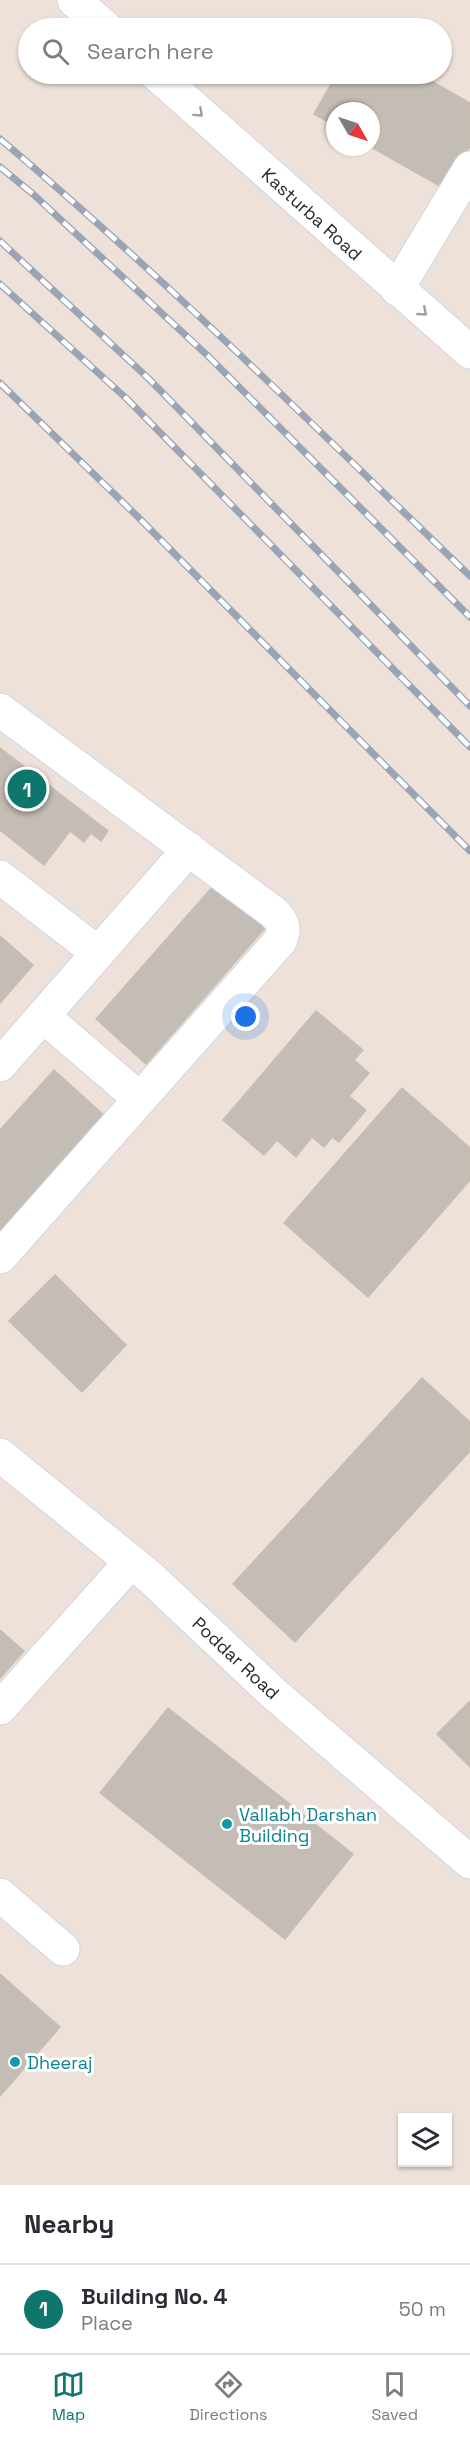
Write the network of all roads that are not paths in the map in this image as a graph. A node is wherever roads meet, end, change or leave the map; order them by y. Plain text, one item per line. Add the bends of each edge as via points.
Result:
1 (74, 0) edge
2 (95, 18) edge
3 (167, 84) edge
4 (470, 168) edge
5 (397, 290) junction
6 (470, 352) edge
7 (0, 710) edge
8 (189, 849) junction
9 (0, 877) edge
10 (98, 953) junction
11 (43, 1016) junction
12 (0, 1065) edge
13 (140, 1099) junction
14 (0, 1257) edge
15 (0, 1455) edge
16 (131, 1562) junction
17 (0, 1708) edge
18 (470, 1862) edge
19 (0, 1895) edge
20 (63, 1949) dead end

1 - 2 street
3 -> 5 street, Kasturba Road
4 - 5 street
5 -> 6 street, Kasturba Road
7 - 8 street
8 - 10 street
8 - 13 street via 273,912 282,921 284,933
9 - 10 street
10 - 11 street
11 - 12 street
11 - 13 street
13 - 14 street
15 - 16 street, Poddar Road
16 - 17 street
16 - 18 street, Poddar Road via 272,1692
19 - 20 street

